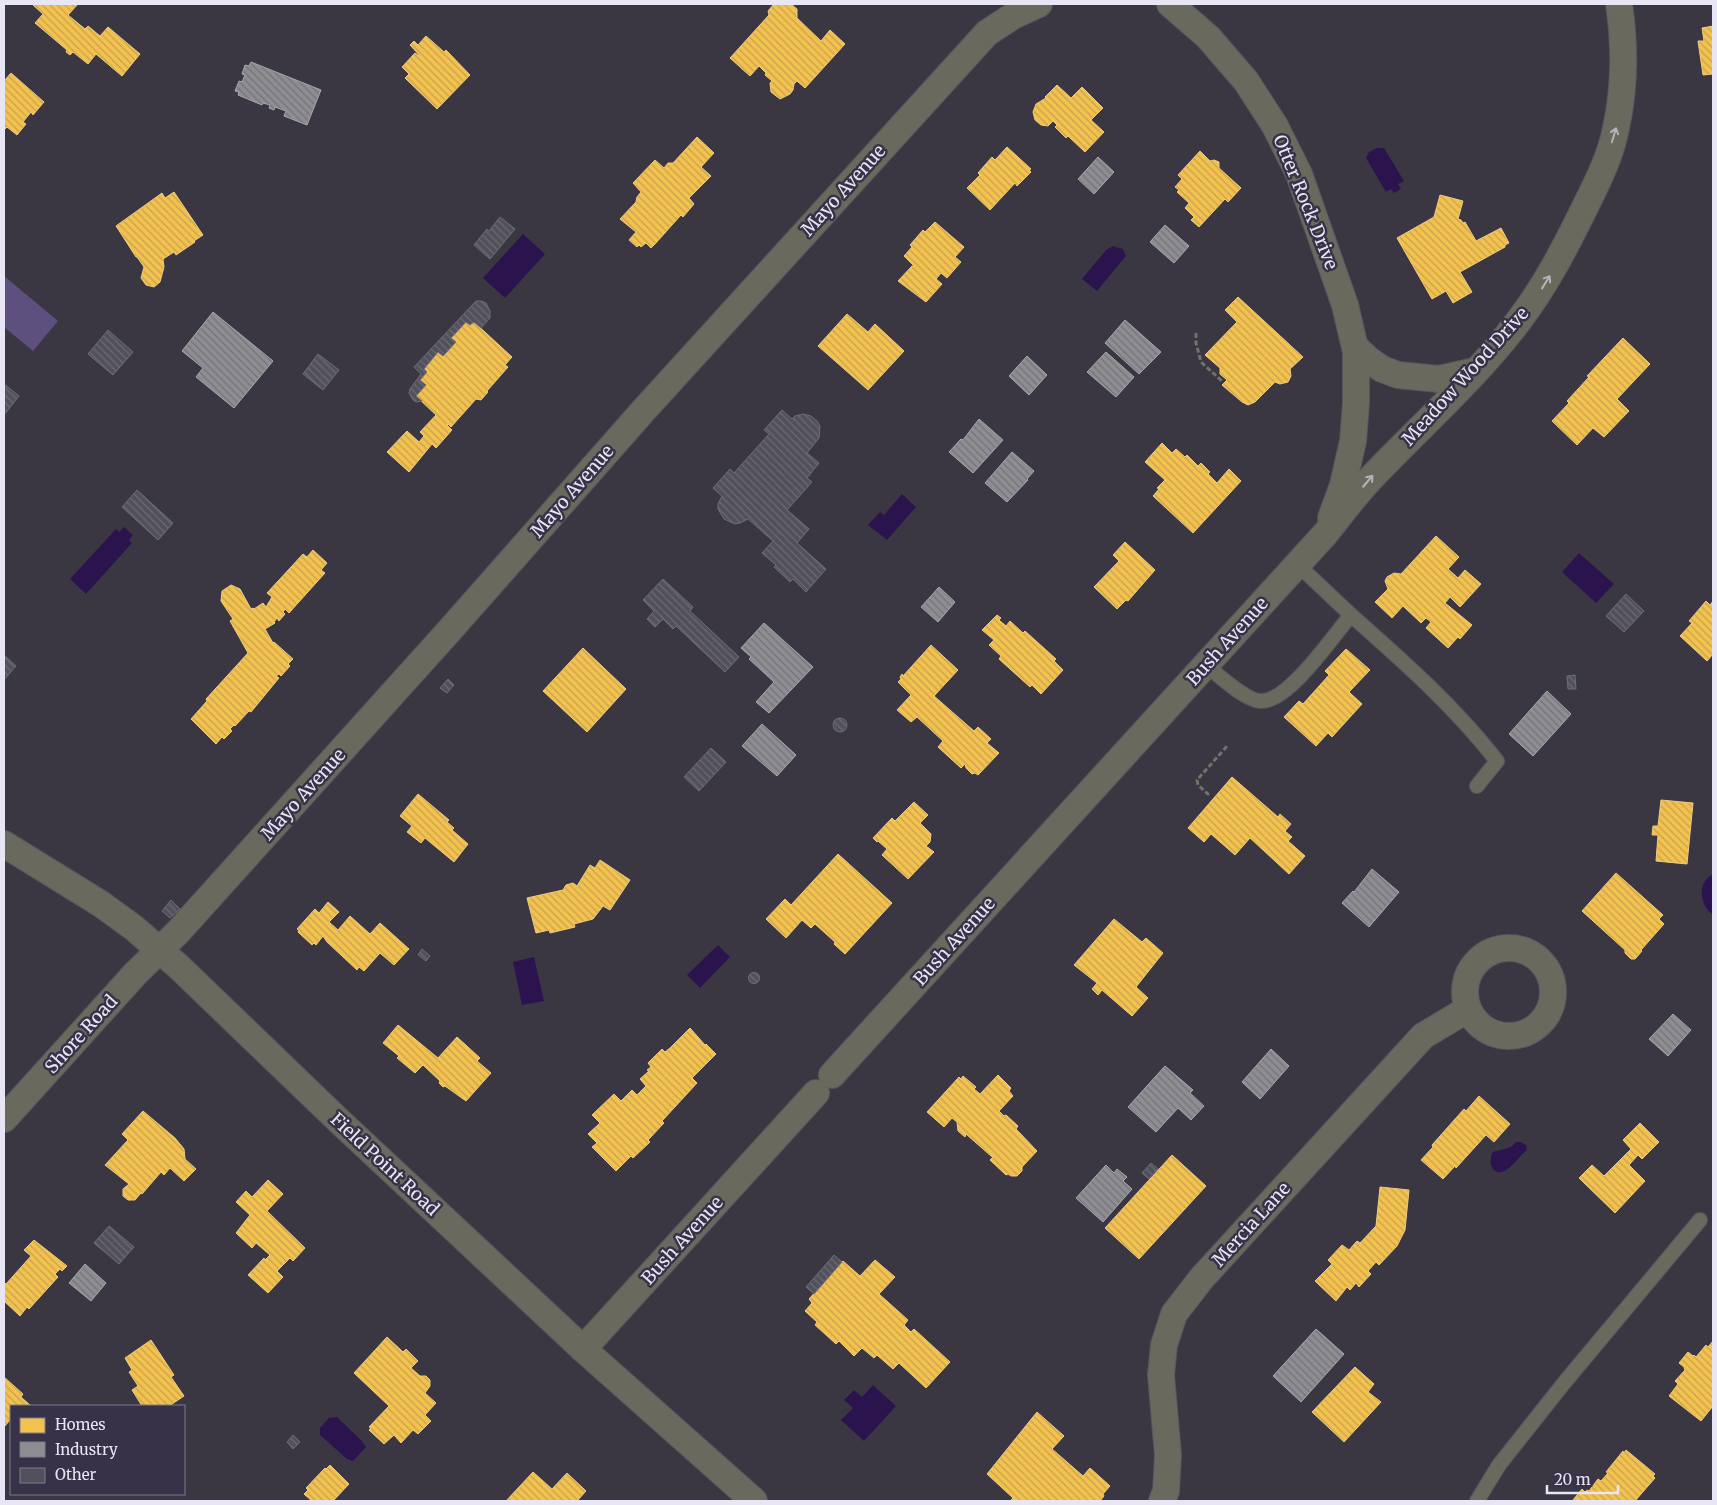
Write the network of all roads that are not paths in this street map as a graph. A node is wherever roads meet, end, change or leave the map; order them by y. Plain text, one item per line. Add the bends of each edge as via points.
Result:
1 (1002, 4) edge
2 (1039, 4) edge
3 (1170, 4) edge
4 (1620, 4) edge
5 (987, 33) junction
6 (1355, 347) junction
7 (1476, 371) junction
8 (1326, 532) junction
9 (1297, 564) junction
10 (1351, 615) junction
11 (1206, 665) junction
12 (1476, 786) dead end
13 (4, 844) edge
14 (158, 951) junction
15 (1468, 1009) dead end
16 (4, 1119) edge
17 (1700, 1220) dead end
18 (583, 1349) junction
19 (754, 1501) edge
20 (1162, 1501) edge
21 (1477, 1501) edge

1 - 5 street, Mayo Avenue
2 - 5 street, Mayo Avenue
3 - 6 street, Otter Rock Drive via 1208,37 1242,76 1275,126 1299,174 1345,305
7 -> 4 street, Meadow Wood Drive via 1517,323 1547,280 1601,175 1616,129 1624,76
5 - 14 street, Mayo Avenue
6 - 7 street via 1382,369 1398,375 1439,380
6 - 8 street, Otter Rock Drive via 1353,441 1343,486
8 -> 7 street, Meadow Wood Drive via 1373,476
8 - 9 street, Bush Avenue
9 - 10 lane
9 - 11 street, Bush Avenue
10 - 11 lane via 1289,688 1277,697 1260,701 1244,694
10 - 12 lane via 1462,718 1497,761
11 - 18 street, Bush Avenue
13 - 14 street, Field Point Road via 101,904
14 - 16 street, Shore Road
14 - 18 street, Field Point Road via 179,967
15 - 20 street, Mercia Lane via 1423,1036 1201,1279 1174,1314 1164,1346 1162,1375 1168,1455 1166,1491
17 - 21 lane via 1552,1398 1499,1465
18 - 19 street, Field Point Road

